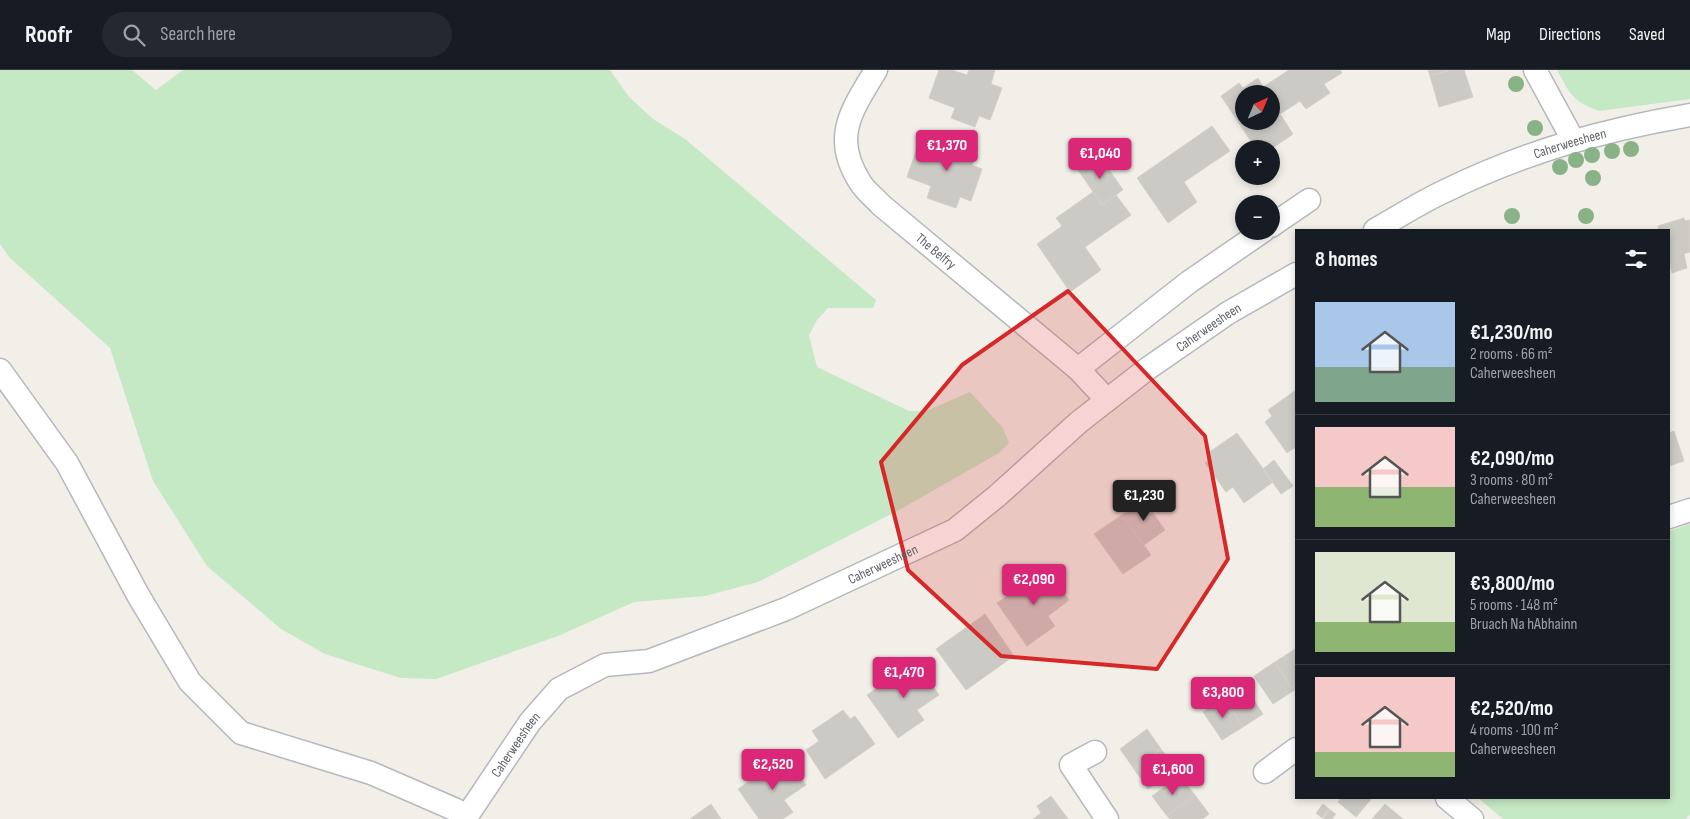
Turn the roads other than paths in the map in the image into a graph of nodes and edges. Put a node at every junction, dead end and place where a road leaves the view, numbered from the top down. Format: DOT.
graph roads {
  1 [pos="876,70"];
  2 [pos="1535,70"];
  3 [pos="1690,115"];
  4 [pos="1573,140"];
  5 [pos="1309,200"];
  6 [pos="1280,220"];
  7 [pos="1377,229"];
  8 [pos="1250,240"];
  9 [pos="1295,275"];
  10 [pos="1078,369"];
  11 [pos="0,370"];
  12 [pos="1107,400"];
  13 [pos="1690,510"];
  14 [pos="1670,516"];
  15 [pos="1295,750"];
  16 [pos="1094,752"];
  17 [pos="1264,772"];
  18 [pos="1448,799"];
  19 [pos="466,818"];
  20 [pos="1107,819"];
  21 [pos="1472,819"];
  1 -- 10 [label="street, The Belfry"];
  2 -- 4 [label="street"];
  3 -- 4 [label="street, Caherweesheen"];
  4 -- 7 [label="street, Caherweesheen"];
  5 -- 6 [label="street"];
  8 -- 10 [label="street"];
  9 -- 12 [label="street, Caherweesheen"];
  10 -- 12 [label="street, The Belfry"];
  11 -- 19 [label="street"];
  12 -- 19 [label="street, Caherweesheen"];
  13 -- 14 [label="street"];
  15 -- 17 [label="street"];
  16 -- 20 [label="street"];
  18 -- 21 [label="street"];
}
